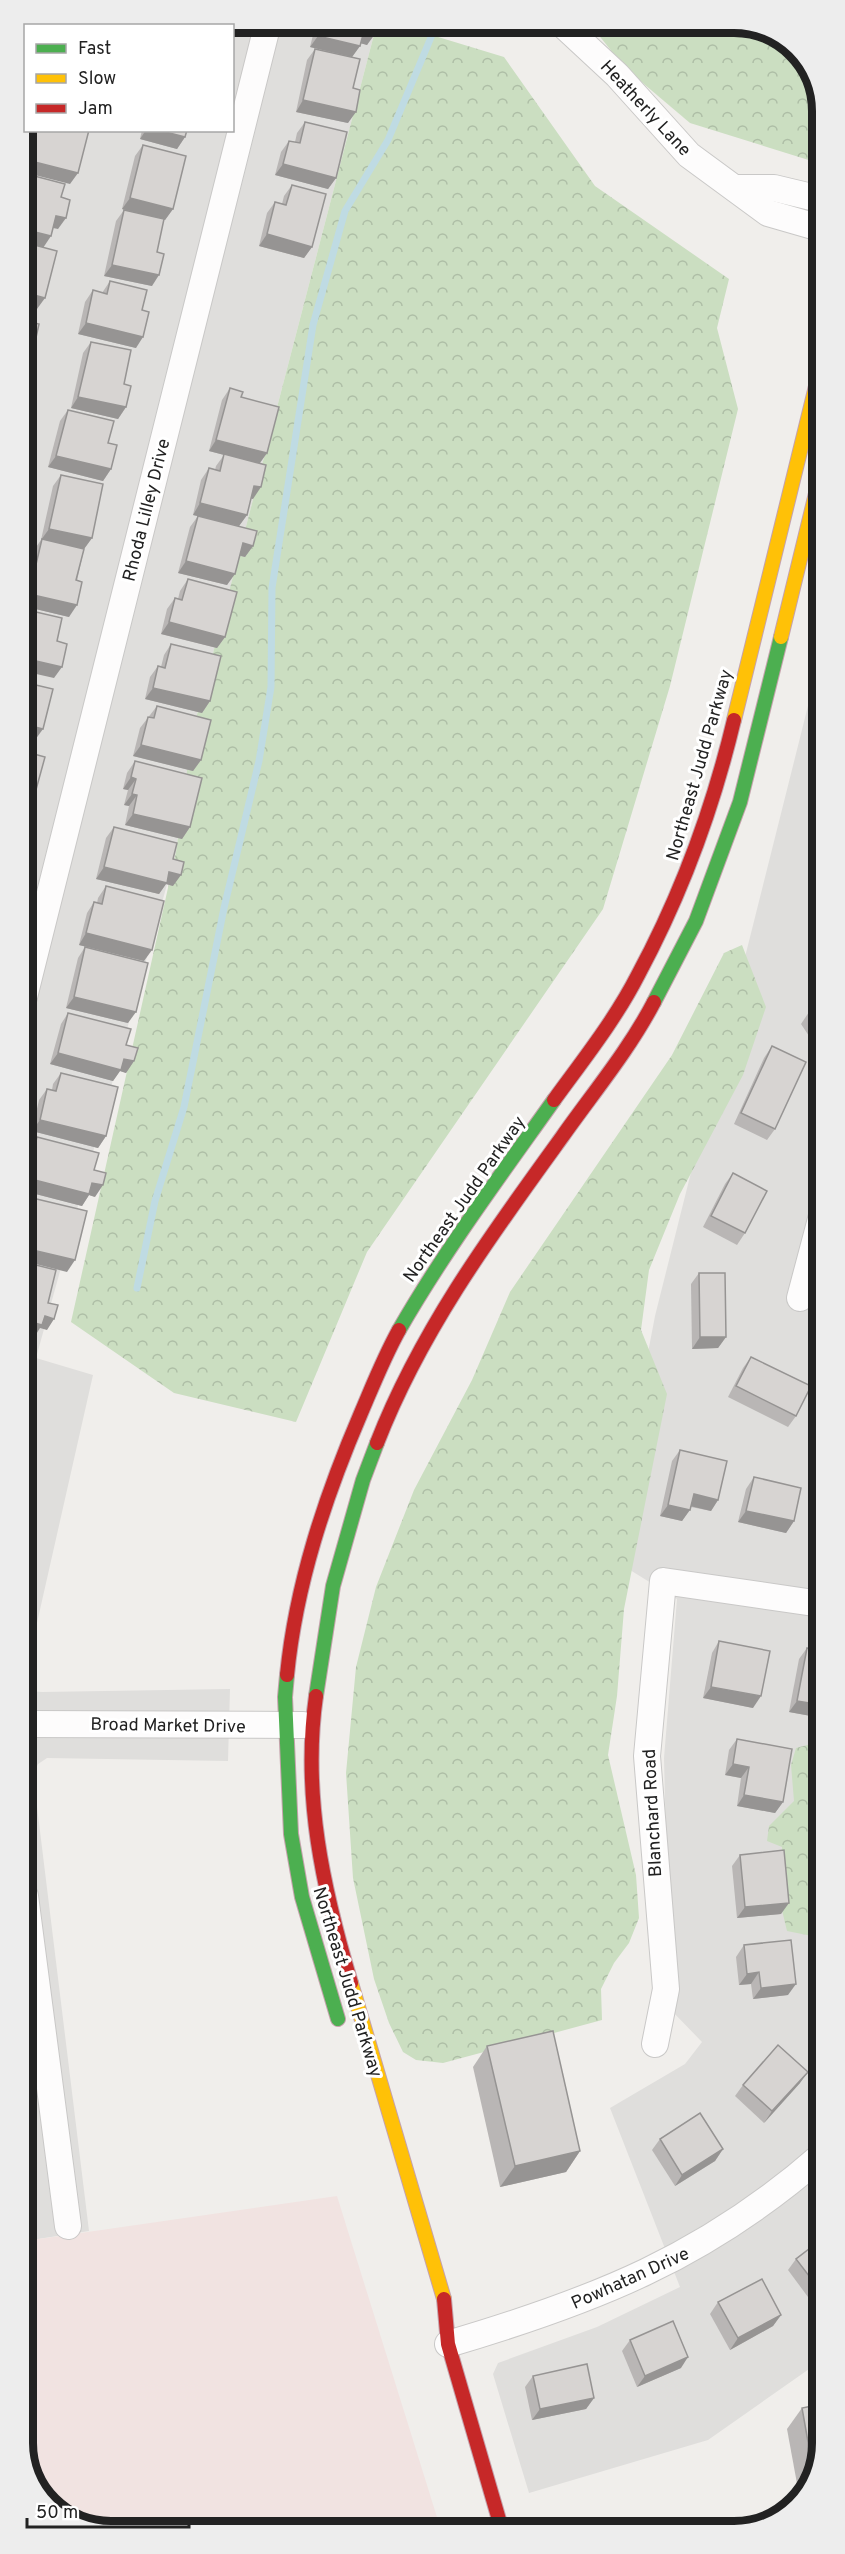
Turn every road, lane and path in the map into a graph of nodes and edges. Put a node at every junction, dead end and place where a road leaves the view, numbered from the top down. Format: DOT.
graph roads {
  1 [pos="265,33"];
  2 [pos="572,33"];
  3 [pos="735,188"];
  4 [pos="812,198"];
  5 [pos="812,226"];
  6 [pos="812,402"];
  7 [pos="812,510"];
  8 [pos="33,961"];
  9 [pos="812,1253"];
  10 [pos="800,1298"];
  11 [pos="812,1603"];
  12 [pos="33,1724"];
  13 [pos="285,1725"];
  14 [pos="312,1725"];
  15 [pos="33,1957"];
  16 [pos="344,2037"];
  17 [pos="655,2044"];
  18 [pos="812,2163"];
  19 [pos="68,2226"];
  20 [pos="433,2317"];
  21 [pos="448,2344"];
  22 [pos="499,2521"];
  1 -- 8 [label="street, Rhoda Lilley Drive"];
  2 -- 3 [label="street, Heatherly Lane"];
  3 -- 4 [label="street"];
  3 -- 5 [label="street, Heatherly Lane"];
  6 -- 13 [label="highway, Northeast Judd Parkway"];
  7 -- 14 [label="highway, Northeast Judd Parkway"];
  9 -- 10 [label="street"];
  11 -- 17 [label="street, Blanchard Road"];
  12 -- 13 [label="street, Broad Market Drive"];
  13 -- 14 [label="street, Broad Market Drive"];
  13 -- 16 [label="highway, Northeast Judd Parkway"];
  14 -- 21 [label="highway, Northeast Judd Parkway"];
  15 -- 19 [label="street"];
  18 -- 21 [label="street, Powhatan Drive"];
  20 -- 21 [label="highway, Northeast Judd Parkway"];
  21 -- 22 [label="highway, Northeast Judd Parkway"];
}
